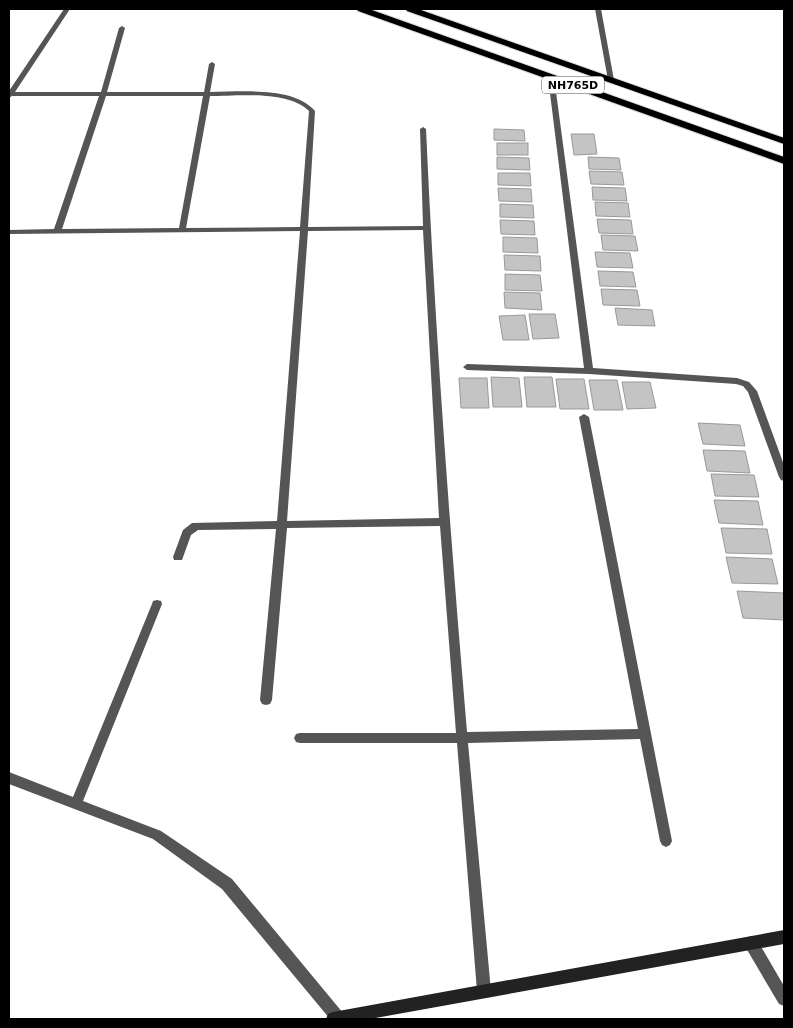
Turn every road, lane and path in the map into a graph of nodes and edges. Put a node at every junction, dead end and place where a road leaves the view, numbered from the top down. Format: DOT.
graph roads {
  1 [pos="67,9"];
  2 [pos="361,9"];
  3 [pos="410,9"];
  4 [pos="598,9"];
  5 [pos="122,28"];
  6 [pos="212,64"];
  7 [pos="550,77"];
  8 [pos="611,80"];
  9 [pos="208,94"];
  10 [pos="10,95"];
  11 [pos="103,95"];
  12 [pos="423,129"];
  13 [pos="784,141"];
  14 [pos="784,161"];
  15 [pos="426,228"];
  16 [pos="304,229"];
  17 [pos="182,230"];
  18 [pos="58,231"];
  19 [pos="9,232"];
  20 [pos="467,366"];
  21 [pos="588,371"];
  22 [pos="584,417"];
  23 [pos="784,477"];
  24 [pos="444,522"];
  25 [pos="282,523"];
  26 [pos="178,557"];
  27 [pos="157,604"];
  28 [pos="266,700"];
  29 [pos="646,734"];
  30 [pos="300,738"];
  31 [pos="462,738"];
  32 [pos="9,778"];
  33 [pos="76,804"];
  34 [pos="666,842"];
  35 [pos="784,937"];
  36 [pos="751,943"];
  37 [pos="484,991"];
  38 [pos="784,999"];
  39 [pos="336,1019"];
  1 -- 10 [label="street"];
  2 -- 7 [label="highway, NH765D"];
  3 -- 8 [label="highway, NH765D"];
  4 -- 8 [label="street"];
  5 -- 11 [label="street"];
  6 -- 9 [label="street"];
  7 -- 14 [label="highway, NH765D"];
  7 -- 21 [label="street"];
  8 -- 13 [label="highway, NH765D"];
  9 -- 11 [label="street"];
  9 -- 16 [label="street"];
  9 -- 17 [label="street"];
  10 -- 11 [label="street"];
  11 -- 18 [label="street"];
  12 -- 15 [label="street"];
  15 -- 16 [label="street"];
  15 -- 24 [label="street"];
  16 -- 17 [label="street"];
  16 -- 25 [label="street"];
  17 -- 18 [label="street"];
  18 -- 19 [label="street"];
  20 -- 21 [label="street"];
  21 -- 23 [label="street"];
  22 -- 29 [label="street"];
  24 -- 25 [label="street"];
  24 -- 31 [label="street"];
  25 -- 26 [label="street"];
  25 -- 28 [label="street"];
  27 -- 33 [label="street"];
  29 -- 31 [label="street"];
  29 -- 34 [label="street"];
  30 -- 31 [label="street"];
  31 -- 37 [label="street"];
  32 -- 33 [label="street"];
  33 -- 39 [label="street"];
  35 -- 36 [label="street"];
  36 -- 37 [label="street"];
  36 -- 38 [label="street"];
  37 -- 39 [label="street"];
}
